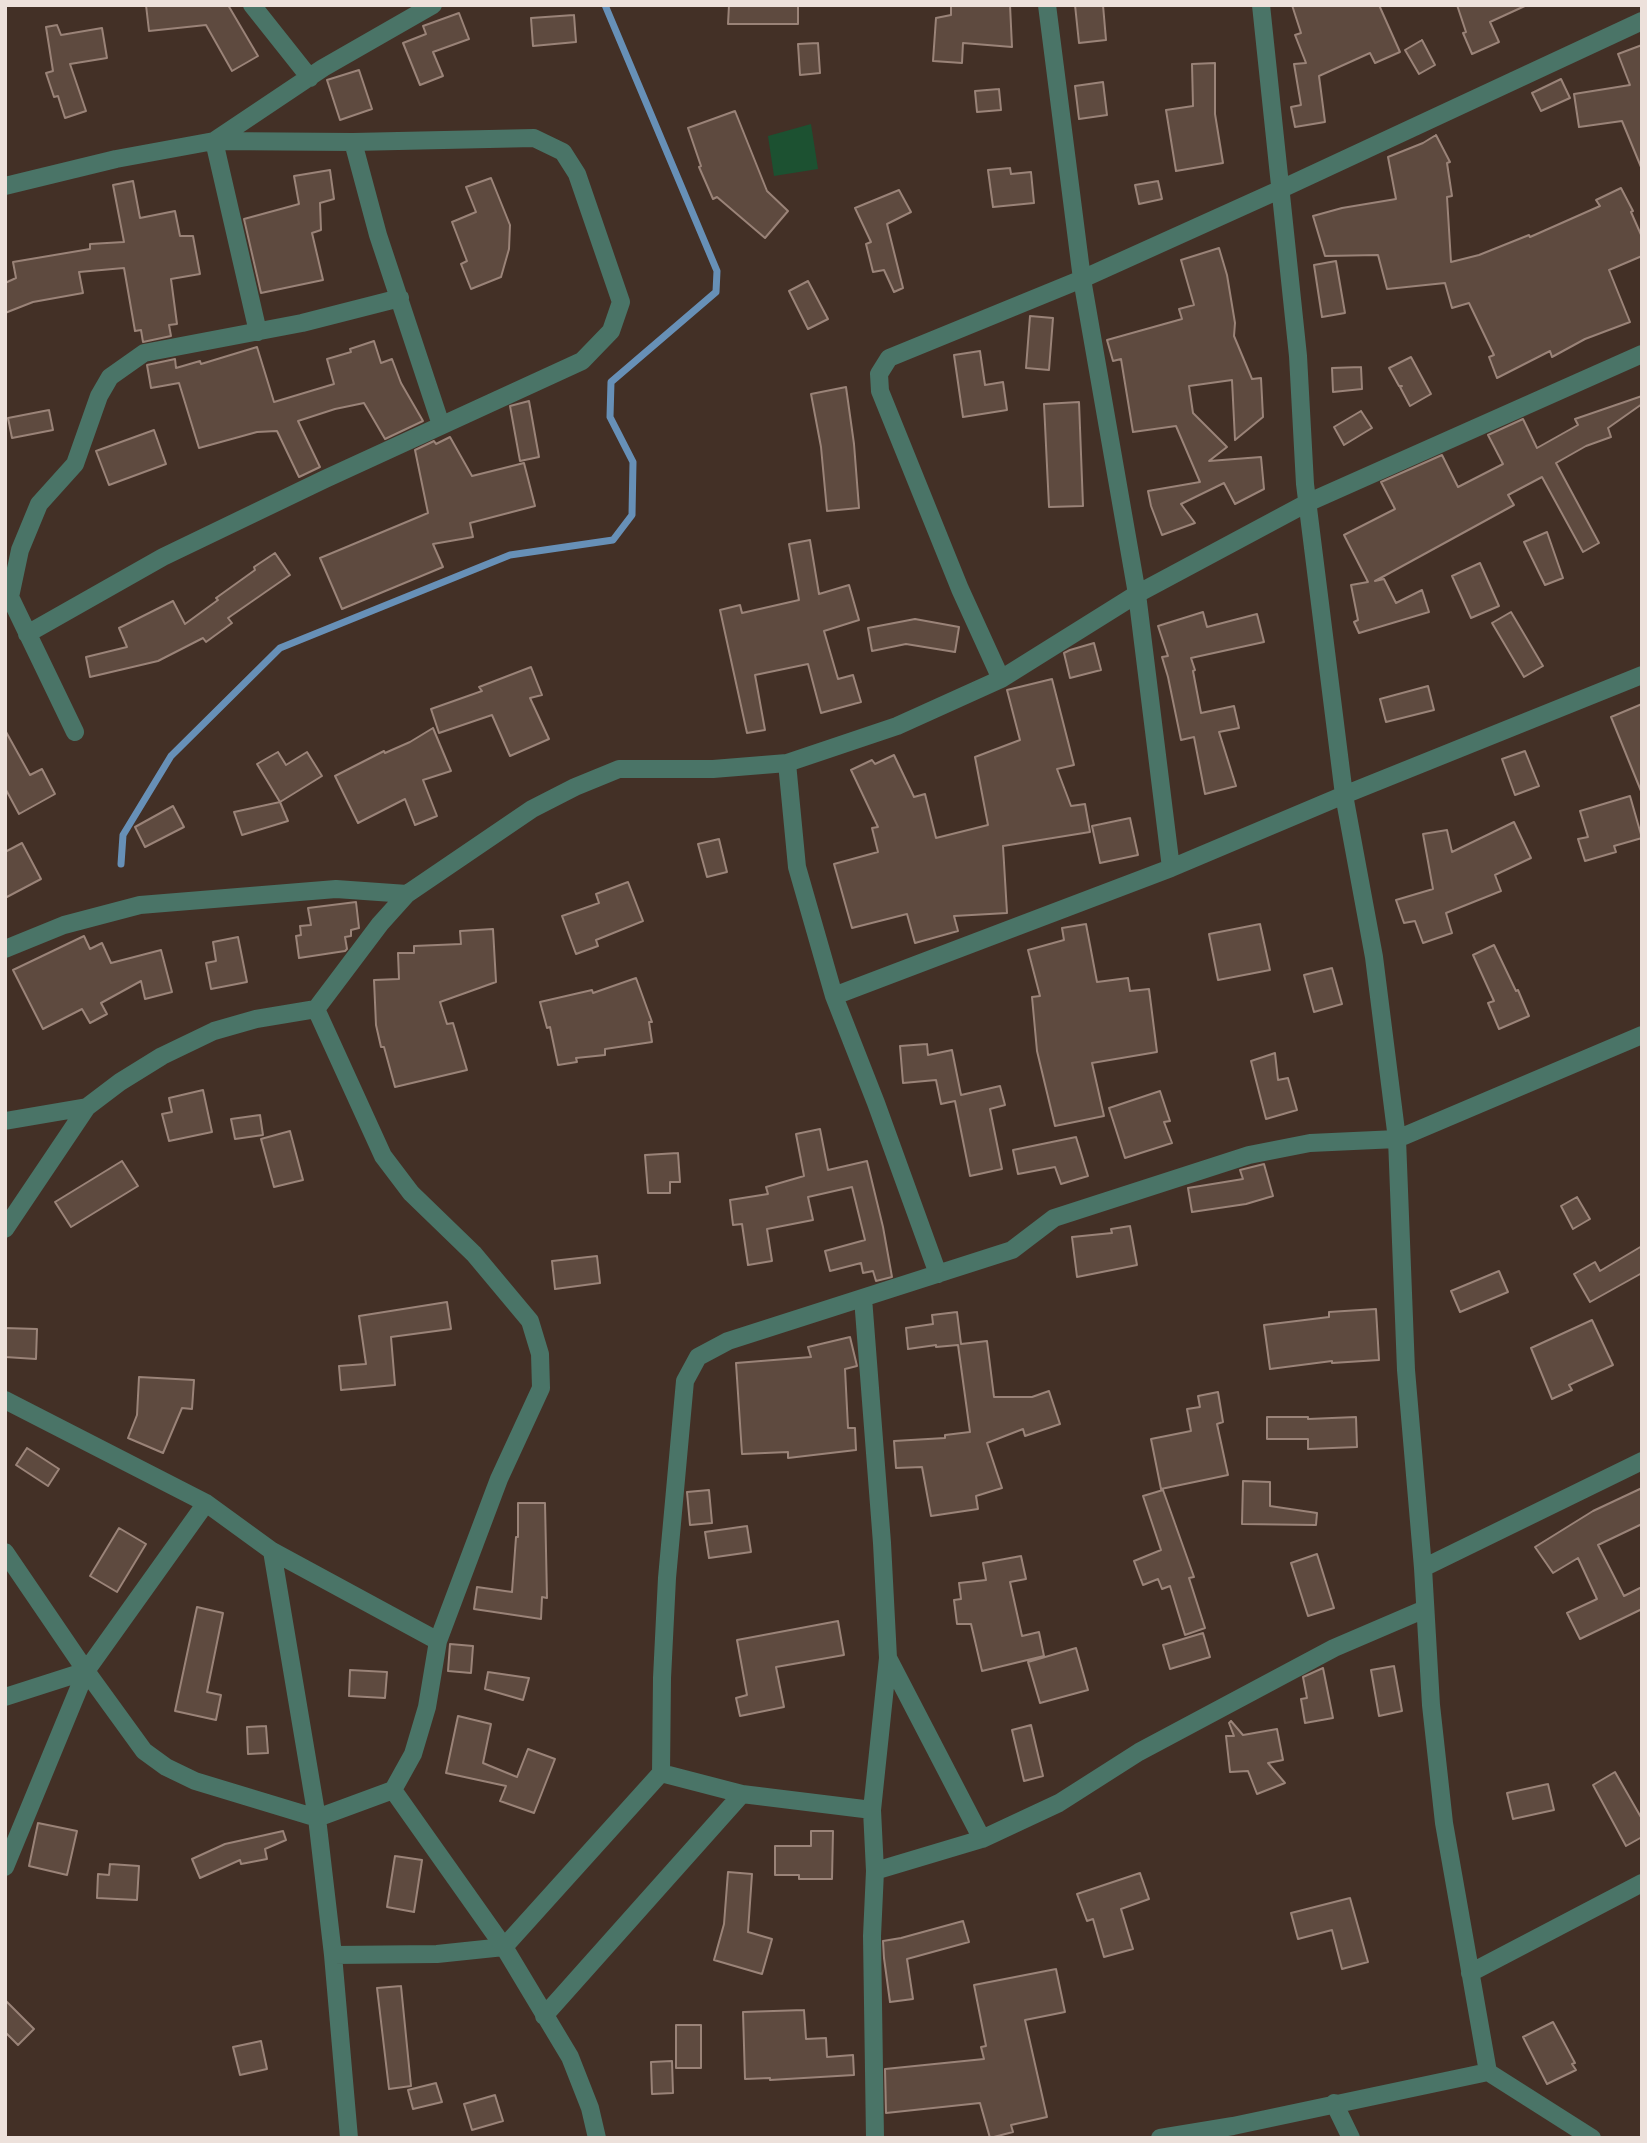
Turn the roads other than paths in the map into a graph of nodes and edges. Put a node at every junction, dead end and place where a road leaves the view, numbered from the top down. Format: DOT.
graph roads {
  1 [pos="252,5"];
  2 [pos="433,5"];
  3 [pos="1047,5"];
  4 [pos="1262,5"];
  5 [pos="1642,20"];
  6 [pos="310,78"];
  7 [pos="214,141"];
  8 [pos="353,142"];
  9 [pos="5,186"];
  10 [pos="1279,190"];
  11 [pos="1082,279"];
  12 [pos="400,298"];
  13 [pos="257,332"];
  14 [pos="1642,354"];
  15 [pos="441,425"];
  16 [pos="1307,503"];
  17 [pos="1137,594"];
  18 [pos="8,597"];
  19 [pos="27,634"];
  20 [pos="1642,675"];
  21 [pos="1001,679"];
  22 [pos="75,732"];
  23 [pos="788,763"];
  24 [pos="1344,795"];
  25 [pos="1171,868"];
  26 [pos="407,894"];
  27 [pos="5,949"];
  28 [pos="834,996"];
  29 [pos="316,1009"];
  30 [pos="1642,1035"];
  31 [pos="87,1107"];
  32 [pos="5,1121"];
  33 [pos="1397,1139"];
  34 [pos="5,1230"];
  35 [pos="938,1274"];
  36 [pos="863,1298"];
  37 [pos="5,1400"];
  38 [pos="1642,1461"];
  39 [pos="206,1503"];
  40 [pos="272,1551"];
  41 [pos="5,1552"];
  42 [pos="1423,1568"];
  43 [pos="1424,1609"];
  44 [pos="438,1641"];
  45 [pos="888,1658"];
  46 [pos="86,1671"];
  47 [pos="5,1698"];
  48 [pos="661,1773"];
  49 [pos="393,1790"];
  50 [pos="742,1794"];
  51 [pos="872,1810"];
  52 [pos="317,1818"];
  53 [pos="982,1839"];
  54 [pos="5,1867"];
  55 [pos="875,1871"];
  56 [pos="1642,1883"];
  57 [pos="504,1947"];
  58 [pos="333,1955"];
  59 [pos="1470,1973"];
  60 [pos="544,2016"];
  61 [pos="1488,2072"];
  62 [pos="1334,2103"];
  63 [pos="349,2138"];
  64 [pos="597,2138"];
  65 [pos="875,2138"];
  66 [pos="1160,2138"];
  67 [pos="1350,2138"];
  68 [pos="1592,2138"];
  1 -- 6 [label="street"];
  2 -- 6 [label="street"];
  3 -- 11 [label="street"];
  4 -- 10 [label="street"];
  5 -- 10 [label="street"];
  6 -- 7 [label="street"];
  7 -- 8 [label="street"];
  7 -- 9 [label="street"];
  7 -- 13 [label="street"];
  8 -- 12 [label="street"];
  8 -- 15 [label="street"];
  10 -- 11 [label="street"];
  10 -- 16 [label="street"];
  11 -- 17 [label="street"];
  11 -- 21 [label="street"];
  12 -- 13 [label="street"];
  12 -- 15 [label="street"];
  13 -- 18 [label="street"];
  14 -- 16 [label="street"];
  15 -- 19 [label="street"];
  16 -- 17 [label="street"];
  16 -- 24 [label="street"];
  17 -- 21 [label="street"];
  17 -- 25 [label="street"];
  18 -- 19 [label="street"];
  19 -- 22 [label="street"];
  20 -- 24 [label="street"];
  21 -- 23 [label="street"];
  23 -- 26 [label="street"];
  23 -- 28 [label="street"];
  24 -- 25 [label="street"];
  24 -- 33 [label="street"];
  25 -- 28 [label="street"];
  26 -- 27 [label="street"];
  26 -- 29 [label="street"];
  28 -- 35 [label="street"];
  29 -- 31 [label="street"];
  29 -- 44 [label="street"];
  30 -- 33 [label="street"];
  31 -- 32 [label="street"];
  31 -- 34 [label="street"];
  33 -- 35 [label="street"];
  33 -- 42 [label="street"];
  35 -- 36 [label="street"];
  36 -- 45 [label="street"];
  36 -- 48 [label="street"];
  37 -- 39 [label="street"];
  38 -- 42 [label="street"];
  39 -- 40 [label="street"];
  39 -- 46 [label="street"];
  40 -- 44 [label="street"];
  40 -- 52 [label="street"];
  41 -- 46 [label="street"];
  42 -- 43 [label="street"];
  43 -- 53 [label="street"];
  43 -- 59 [label="street"];
  44 -- 49 [label="street"];
  45 -- 51 [label="street"];
  45 -- 53 [label="street"];
  46 -- 47 [label="street"];
  46 -- 52 [label="street"];
  46 -- 54 [label="street"];
  48 -- 50 [label="street"];
  48 -- 57 [label="street"];
  49 -- 52 [label="street"];
  49 -- 57 [label="street"];
  50 -- 51 [label="street"];
  50 -- 60 [label="street"];
  51 -- 55 [label="street"];
  52 -- 58 [label="street"];
  53 -- 55 [label="street"];
  55 -- 65 [label="street"];
  56 -- 59 [label="street"];
  57 -- 58 [label="street"];
  57 -- 60 [label="street"];
  58 -- 63 [label="street"];
  59 -- 61 [label="street"];
  60 -- 64 [label="street"];
  61 -- 62 [label="street"];
  61 -- 68 [label="street"];
  62 -- 66 [label="street"];
  62 -- 67 [label="street"];
}
